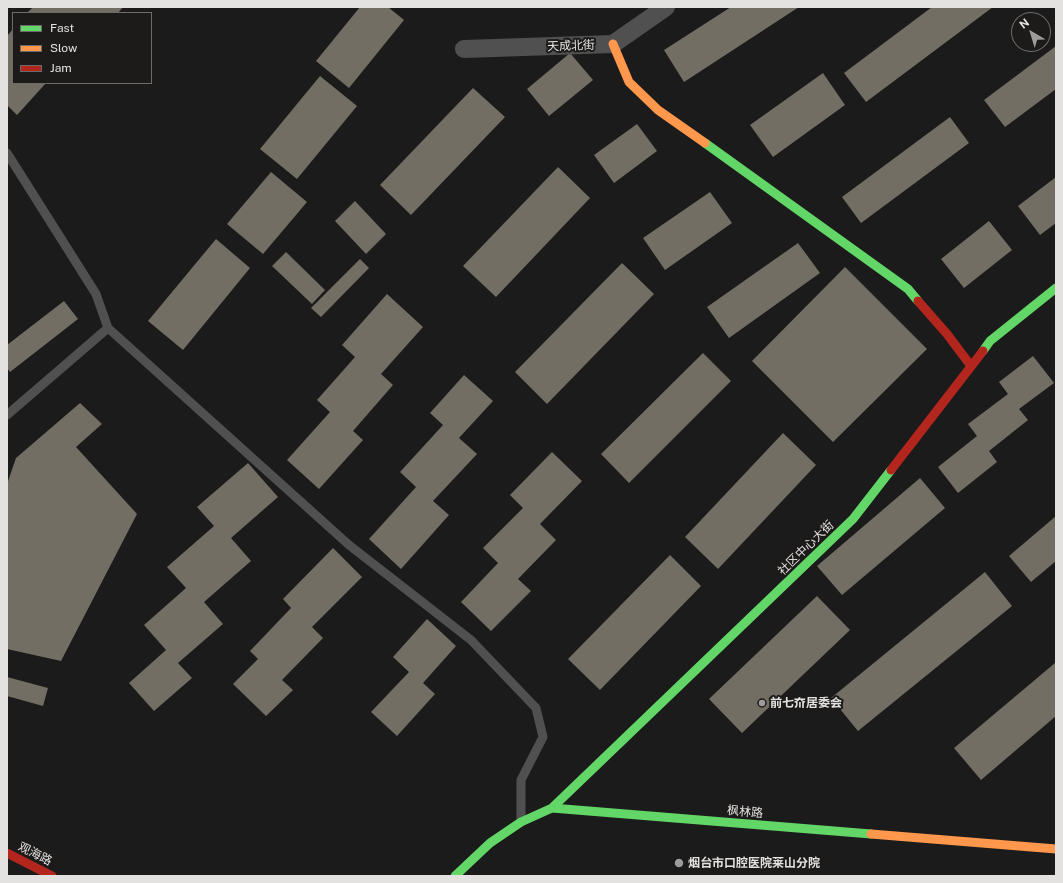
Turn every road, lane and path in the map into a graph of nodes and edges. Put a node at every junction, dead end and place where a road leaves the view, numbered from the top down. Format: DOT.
graph roads {
  1 [pos="666,7"];
  2 [pos="613,44"];
  3 [pos="464,49"];
  4 [pos="7,153"];
  5 [pos="1056,288"];
  6 [pos="108,328"];
  7 [pos="971,366"];
  8 [pos="7,415"];
  9 [pos="552,808"];
  10 [pos="521,822"];
  11 [pos="1056,849"];
  12 [pos="7,853"];
  13 [pos="52,876"];
  14 [pos="455,876"];
  1 -- 2 [label="street"];
  2 -- 3 [label="street, 天成北街"];
  2 -- 7 [label="street"];
  4 -- 6 [label="lane"];
  5 -- 7 [label="street, 社区中心大街"];
  6 -- 8 [label="lane"];
  6 -- 10 [label="lane"];
  7 -- 9 [label="street, 社区中心大街"];
  9 -- 10 [label="street, 枫林路"];
  9 -- 11 [label="street, 枫林路"];
  10 -- 14 [label="street, 枫林路"];
  12 -- 13 [label="street, 观海路"];
}
